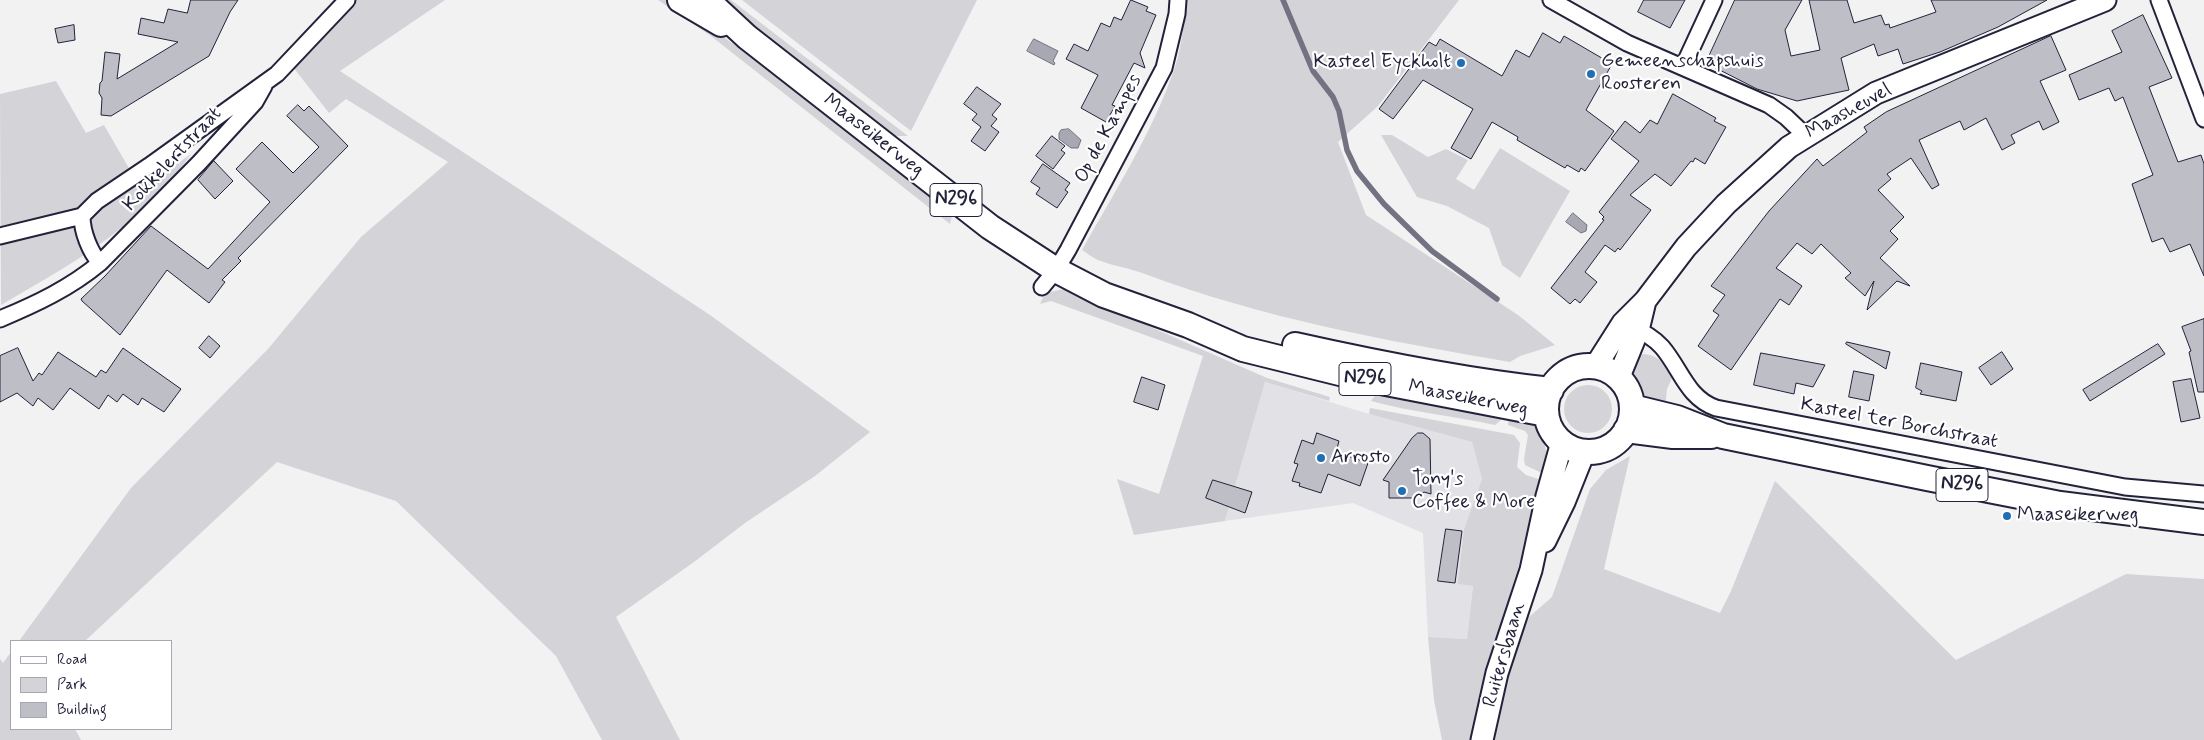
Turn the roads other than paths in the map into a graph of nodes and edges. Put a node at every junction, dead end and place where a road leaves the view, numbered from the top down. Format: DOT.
graph roads {
  1 [pos="347,0"];
  2 [pos="680,0"];
  3 [pos="707,0"];
  4 [pos="1178,0"];
  5 [pos="1552,0"];
  6 [pos="1714,0"];
  7 [pos="2105,0"];
  8 [pos="2159,0"];
  9 [pos="747,37"];
  10 [pos="1683,67"];
  11 [pos="269,79"];
  12 [pos="2204,119"];
  13 [pos="1806,136"];
  14 [pos="82,216"];
  15 [pos="0,236"];
  16 [pos="100,263"];
  17 [pos="1049,278"];
  18 [pos="0,319"];
  19 [pos="1188,325"];
  20 [pos="1630,326"];
  21 [pos="1595,367"];
  22 [pos="1618,378"];
  23 [pos="1551,390"];
  24 [pos="1546,414"];
  25 [pos="1629,418"];
  26 [pos="1562,442"];
  27 [pos="1584,452"];
  28 [pos="2204,494"];
  29 [pos="2204,522"];
  30 [pos="1531,570"];
  31 [pos="1482,740"];
  1 -- 11 [label="street, Kokkelertstraat"];
  2 -- 9 [label="main road, Maaseikerweg / N296"];
  3 -- 9 [label="main road, Maaseikerweg / N296"];
  4 -- 17 [label="street, Op de Kampes"];
  5 -- 10 [label="street"];
  6 -- 10 [label="street"];
  7 -- 13 [label="street, Maasheuvel"];
  8 -- 12 [label="street"];
  9 -- 17 [label="main road, Maaseikerweg / N296"];
  10 -- 13 [label="street"];
  11 -- 14 [label="street, Kokkelertstraat"];
  11 -- 16 [label="street, Kokkelertstraat"];
  13 -- 20 [label="street, Maasheuvel"];
  14 -- 15 [label="street, Kokkelertstraat"];
  14 -- 16 [label="street"];
  16 -- 18 [label="street, Kokkelertstraat"];
  17 -- 19 [label="main road, Maaseikerweg / N296"];
  19 -- 23 [label="main road, Maaseikerweg / N296"];
  19 -- 24 [label="main road, Maaseikerweg / N296"];
  20 -- 21 [label="street, Maasheuvel"];
  20 -- 22 [label="street, Maasheuvel"];
  20 -- 28 [label="street, Kasteel ter Borchstraat"];
  21 -- 22 [label="main road"];
  21 -- 23 [label="main road"];
  22 -- 25 [label="main road"];
  23 -- 24 [label="main road"];
  24 -- 26 [label="main road"];
  25 -- 27 [label="main road"];
  25 -- 29 [label="main road, N296"];
  26 -- 27 [label="main road"];
  26 -- 30 [label="street, Ruitersbaan"];
  27 -- 30 [label="street, Ruitersbaan"];
  30 -- 31 [label="street, Ruitersbaan"];
}
